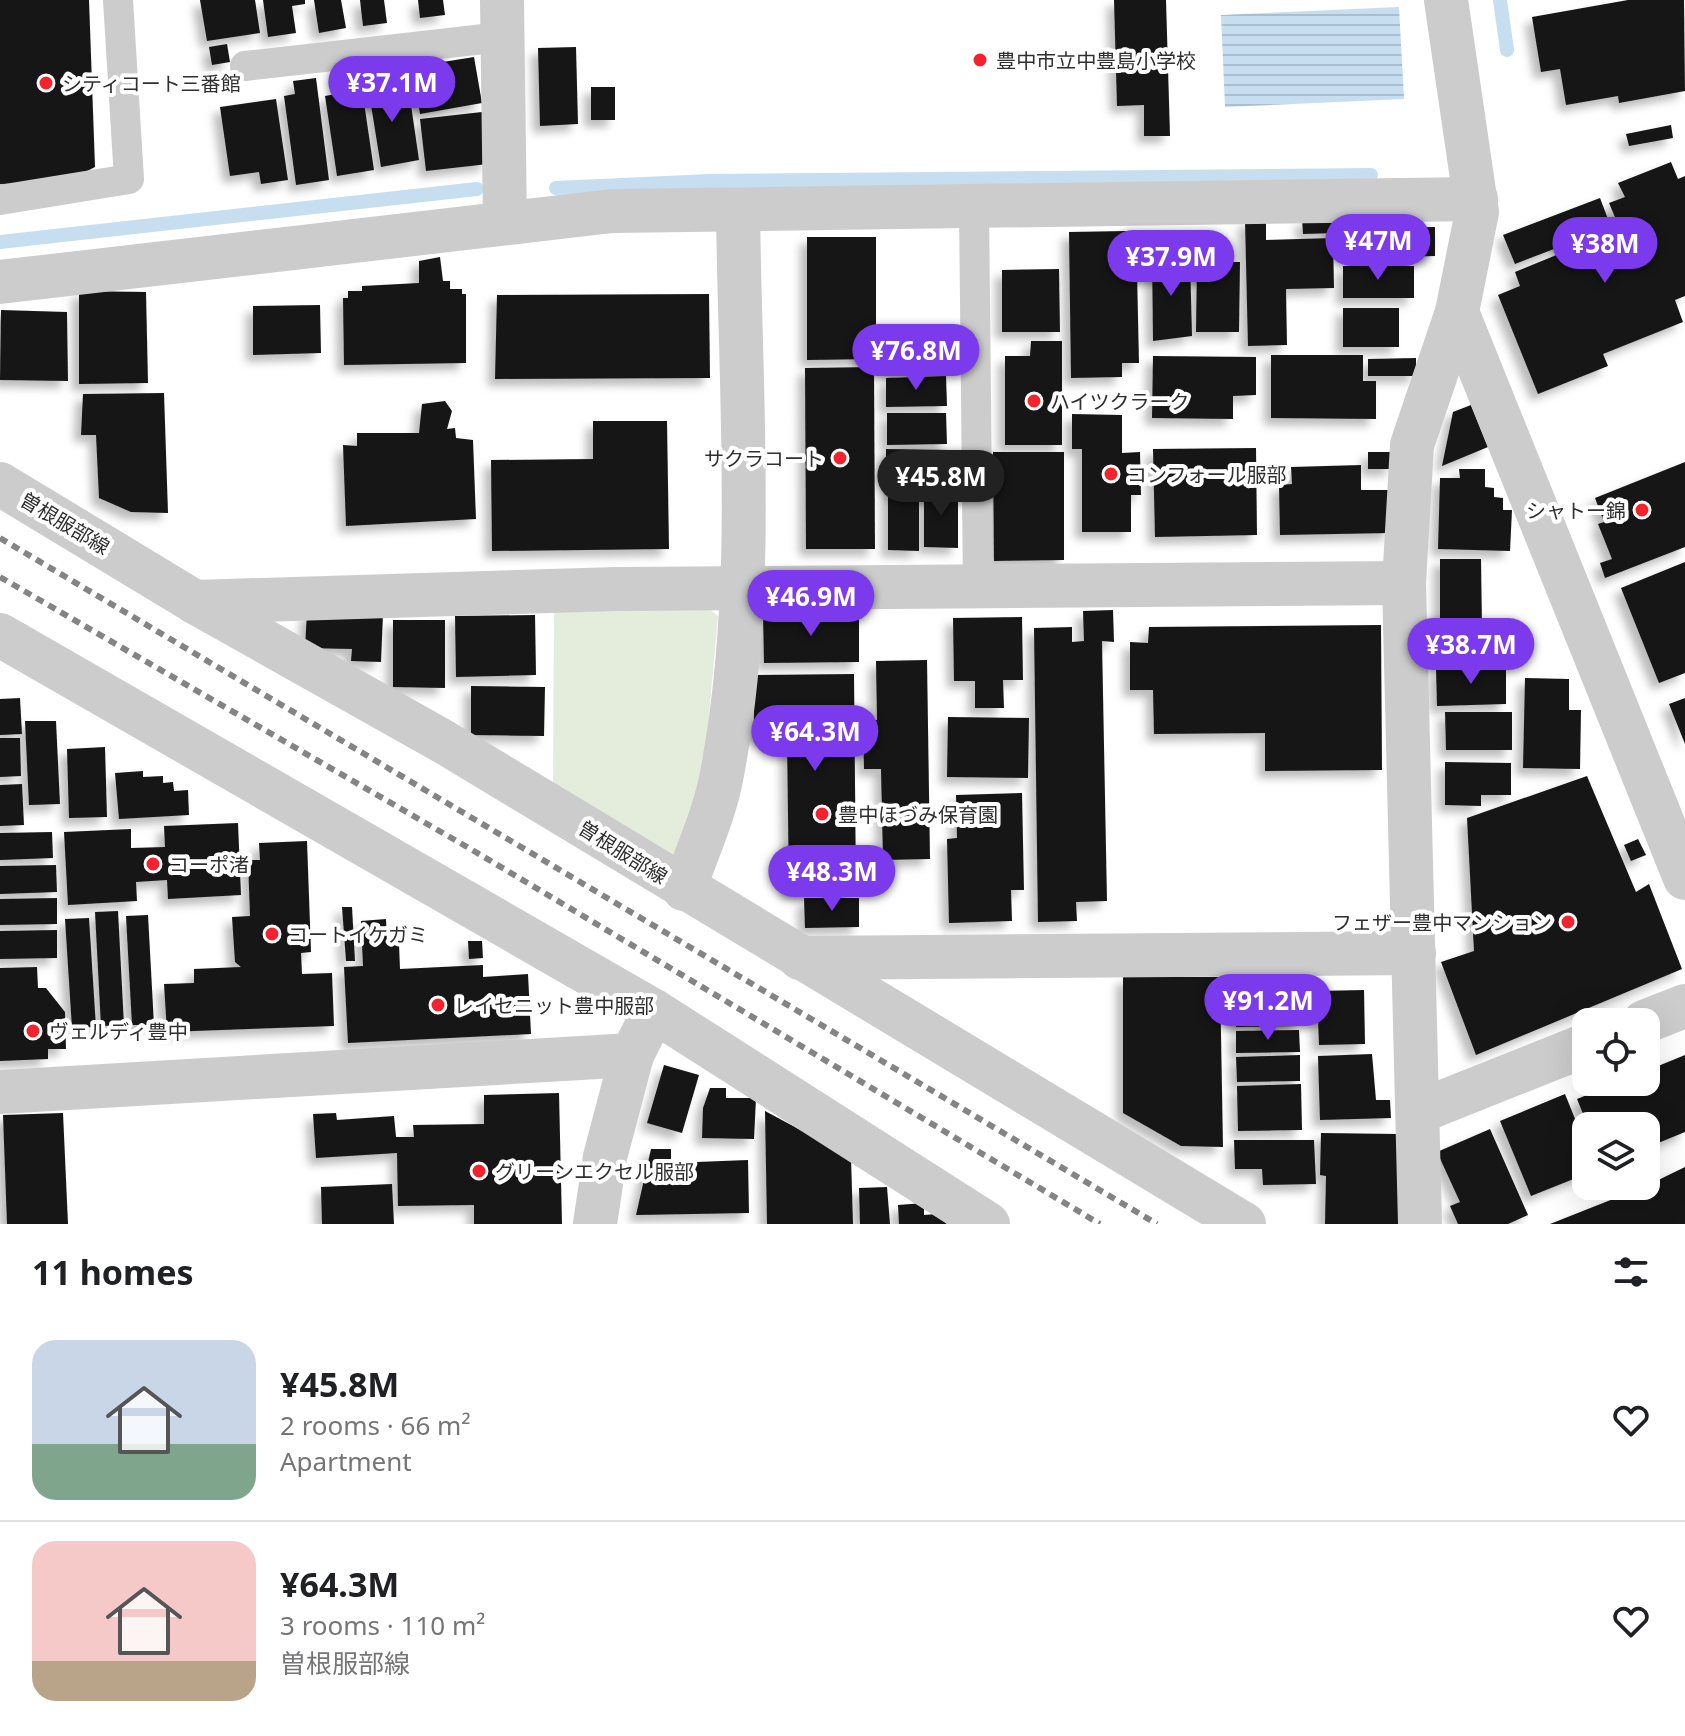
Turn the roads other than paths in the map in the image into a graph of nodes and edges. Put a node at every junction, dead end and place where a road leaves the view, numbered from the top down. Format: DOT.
graph roads {
  1 [pos="118,0"];
  2 [pos="1446,0"];
  3 [pos="502,18"];
  4 [pos="245,66"];
  5 [pos="1476,199"];
  6 [pos="0,200"];
  7 [pos="974,207"];
  8 [pos="738,210"];
  9 [pos="505,223"];
  10 [pos="0,282"];
  11 [pos="1457,312"];
  12 [pos="0,484"];
  13 [pos="1404,583"];
  14 [pos="978,588"];
  15 [pos="743,591"];
  16 [pos="195,602"];
  17 [pos="0,635"];
  18 [pos="1685,878"];
  19 [pos="684,889"];
  20 [pos="1414,953"];
  21 [pos="800,958"];
  22 [pos="1685,1006"];
  23 [pos="654,1011"];
  24 [pos="1660,1016"];
  25 [pos="1572,1051"];
  26 [pos="632,1055"];
  27 [pos="0,1092"];
  28 [pos="1418,1112"];
  29 [pos="595,1224"];
  30 [pos="988,1224"];
  31 [pos="1244,1224"];
  32 [pos="1420,1224"];
  1 -- 6 [label="lane"];
  2 -- 5 [label="street"];
  3 -- 4 [label="lane"];
  3 -- 9 [label="street"];
  5 -- 7 [label="street"];
  5 -- 11 [label="street"];
  7 -- 8 [label="street"];
  7 -- 14 [label="lane"];
  8 -- 9 [label="street"];
  8 -- 15 [label="street"];
  9 -- 10 [label="street"];
  11 -- 13 [label="street"];
  11 -- 18 [label="street"];
  12 -- 16 [label="street, 曽根服部線"];
  13 -- 14 [label="street"];
  13 -- 20 [label="street"];
  14 -- 15 [label="street"];
  15 -- 16 [label="street"];
  15 -- 19 [label="street"];
  16 -- 19 [label="street, 曽根服部線"];
  17 -- 23 [label="street"];
  19 -- 21 [label="street, 曽根服部線"];
  20 -- 21 [label="street"];
  20 -- 28 [label="street"];
  21 -- 31 [label="street, 曽根服部線"];
  22 -- 24 [label="street"];
  23 -- 26 [label="street"];
  23 -- 30 [label="street"];
  25 -- 28 [label="street"];
  26 -- 27 [label="street"];
  26 -- 29 [label="street"];
  28 -- 32 [label="street"];
}
